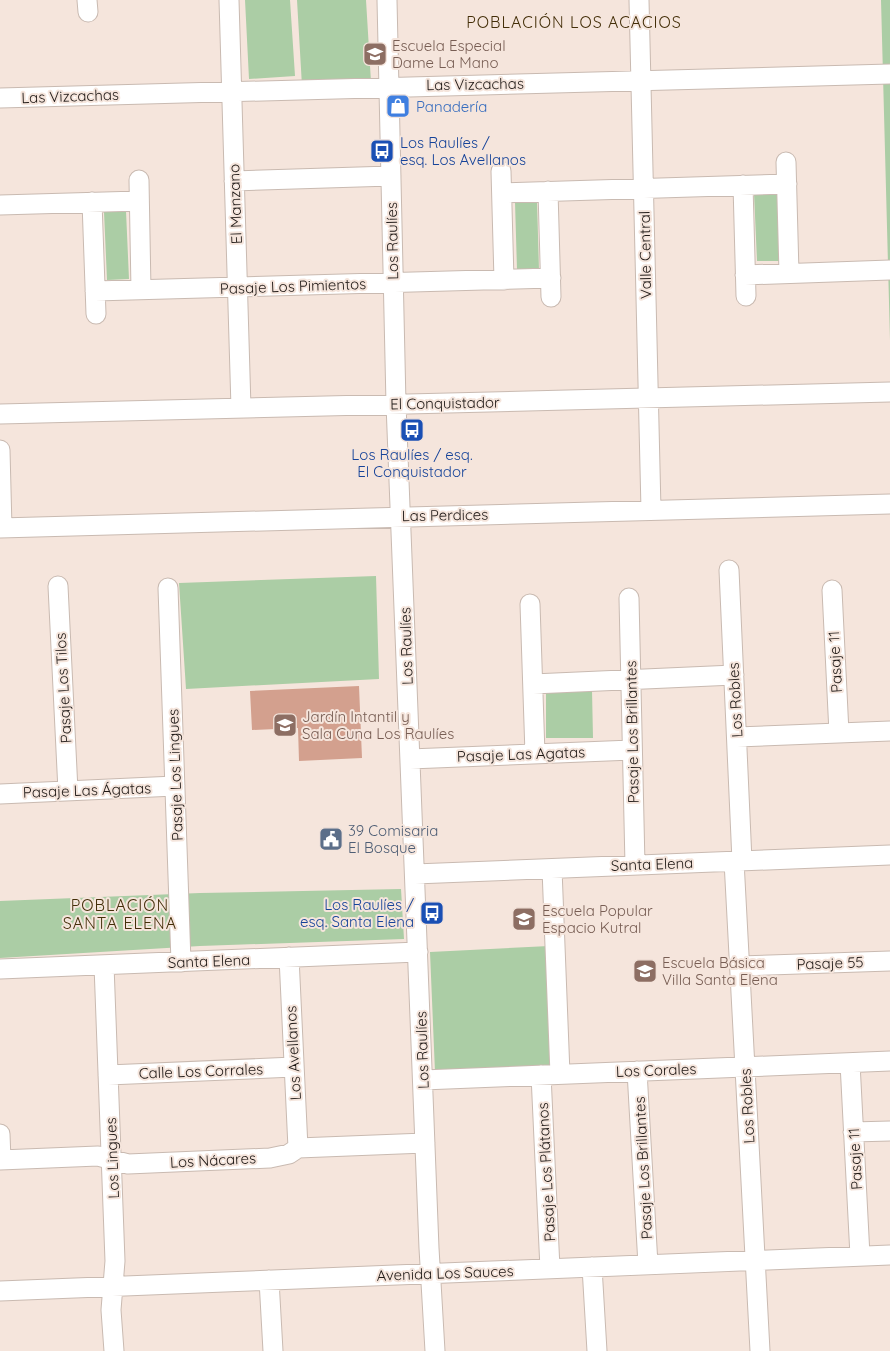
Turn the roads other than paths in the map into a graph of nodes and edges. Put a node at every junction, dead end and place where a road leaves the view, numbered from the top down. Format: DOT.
graph roads {
  1 [pos="229,0"];
  2 [pos="387,0"];
  3 [pos="639,0"];
  4 [pos="890,74"];
  5 [pos="641,80"];
  6 [pos="389,87"];
  7 [pos="232,91"];
  8 [pos="0,98"];
  9 [pos="786,162"];
  10 [pos="501,171"];
  11 [pos="391,176"];
  12 [pos="139,180"];
  13 [pos="234,181"];
  14 [pos="787,184"];
  15 [pos="743,185"];
  16 [pos="644,188"];
  17 [pos="548,192"];
  18 [pos="502,193"];
  19 [pos="139,201"];
  20 [pos="92,202"];
  21 [pos="0,205"];
  22 [pos="890,270"];
  23 [pos="789,273"];
  24 [pos="746,275"];
  25 [pos="504,280"];
  26 [pos="393,283"];
  27 [pos="237,287"];
  28 [pos="141,290"];
  29 [pos="96,291"];
  30 [pos="746,296"];
  31 [pos="96,314"];
  32 [pos="890,392"];
  33 [pos="649,398"];
  34 [pos="396,404"];
  35 [pos="241,408"];
  36 [pos="0,414"];
  37 [pos="0,450"];
  38 [pos="890,504"];
  39 [pos="651,510"];
  40 [pos="400,516"];
  41 [pos="1,528"];
  42 [pos="729,570"];
  43 [pos="58,586"];
  44 [pos="168,588"];
  45 [pos="832,590"];
  46 [pos="629,598"];
  47 [pos="530,604"];
  48 [pos="734,675"];
  49 [pos="631,680"];
  50 [pos="533,684"];
  51 [pos="890,730"];
  52 [pos="838,733"];
  53 [pos="736,737"];
  54 [pos="632,750"];
  55 [pos="536,754"];
  56 [pos="410,759"];
  57 [pos="175,786"];
  58 [pos="68,791"];
  59 [pos="0,794"];
  60 [pos="890,854"];
  61 [pos="738,861"];
  62 [pos="635,865"];
  63 [pos="552,869"];
  64 [pos="415,874"];
  65 [pos="418,952"];
  66 [pos="289,957"];
  67 [pos="890,960"];
  68 [pos="181,962"];
  69 [pos="104,965"];
  70 [pos="739,966"];
  71 [pos="0,969"];
  72 [pos="890,1061"];
  73 [pos="850,1063"];
  74 [pos="294,1067"];
  75 [pos="745,1067"];
  76 [pos="638,1071"];
  77 [pos="560,1074"];
  78 [pos="108,1075"];
  79 [pos="541,1075"];
  80 [pos="423,1080"];
  81 [pos="890,1131"];
  82 [pos="854,1132"];
  83 [pos="0,1134"];
  84 [pos="425,1143"];
  85 [pos="298,1148"];
  86 [pos="0,1160"];
  87 [pos="112,1160"];
  88 [pos="890,1255"];
  89 [pos="860,1256"];
  90 [pos="755,1260"];
  91 [pos="648,1264"];
  92 [pos="592,1267"];
  93 [pos="550,1269"];
  94 [pos="430,1274"];
  95 [pos="269,1280"];
  96 [pos="113,1287"];
  97 [pos="0,1291"];
  98 [pos="114,1351"];
  99 [pos="273,1351"];
  100 [pos="435,1351"];
  101 [pos="597,1351"];
  102 [pos="760,1351"];
  1 -- 7 [label="street, El Manzano"];
  2 -- 6 [label="street, Los Raulíes"];
  3 -- 5 [label="street, Valle Central"];
  4 -- 5 [label="street, Las Vizcachas"];
  5 -- 6 [label="street, Las Vizcachas"];
  5 -- 16 [label="street, Valle Central"];
  6 -- 7 [label="street, Las Vizcachas"];
  6 -- 11 [label="street, Los Raulíes"];
  7 -- 8 [label="street, Las Vizcachas"];
  7 -- 13 [label="street, El Manzano"];
  9 -- 14 [label="street"];
  10 -- 18 [label="street"];
  11 -- 13 [label="street"];
  11 -- 26 [label="street, Los Raulíes"];
  12 -- 19 [label="street"];
  13 -- 27 [label="street, El Manzano"];
  14 -- 15 [label="street"];
  14 -- 23 [label="street"];
  15 -- 16 [label="street"];
  15 -- 24 [label="street"];
  16 -- 17 [label="street"];
  16 -- 33 [label="street, Valle Central"];
  17 -- 18 [label="street"];
  17 -- 25 [label="street, Pasaje Los Pimientos"];
  18 -- 25 [label="street"];
  19 -- 20 [label="street"];
  19 -- 28 [label="street"];
  20 -- 21 [label="street"];
  20 -- 29 [label="street"];
  22 -- 23 [label="street"];
  23 -- 24 [label="street"];
  24 -- 30 [label="street"];
  25 -- 26 [label="street, Pasaje Los Pimientos"];
  26 -- 27 [label="street, Pasaje Los Pimientos"];
  26 -- 34 [label="street, Los Raulíes"];
  27 -- 28 [label="street, Pasaje Los Pimientos"];
  27 -- 35 [label="street, El Manzano"];
  28 -- 29 [label="street, Pasaje Los Pimientos"];
  29 -- 31 [label="street"];
  32 -- 33 [label="street, El Conquistador"];
  33 -- 34 [label="street, El Conquistador"];
  33 -- 39 [label="street, Valle Central"];
  34 -- 35 [label="street, El Conquistador"];
  34 -- 40 [label="street, Los Raulíes"];
  35 -- 36 [label="street, El Conquistador"];
  37 -- 41 [label="street"];
  38 -- 39 [label="street, Las Perdices"];
  39 -- 40 [label="street, Las Perdices"];
  40 -- 41 [label="street, Las Perdices"];
  40 -- 56 [label="street, Los Raulíes"];
  42 -- 48 [label="street, Los Robles"];
  43 -- 58 [label="street, Pasaje Los Tilos"];
  44 -- 57 [label="street, Pasaje Los Lingues"];
  45 -- 52 [label="street, Pasaje 11"];
  46 -- 49 [label="street, Pasaje Los Brillantes"];
  47 -- 50 [label="street"];
  48 -- 49 [label="street"];
  48 -- 53 [label="street, Los Robles"];
  49 -- 50 [label="street"];
  49 -- 54 [label="street, Pasaje Los Brillantes"];
  50 -- 55 [label="street"];
  51 -- 52 [label="street"];
  52 -- 53 [label="street"];
  53 -- 61 [label="street, Los Robles"];
  54 -- 55 [label="street, Pasaje Las Agatas"];
  54 -- 62 [label="street, Pasaje Los Brillantes"];
  55 -- 56 [label="street, Pasaje Las Agatas"];
  56 -- 64 [label="street, Los Raulíes"];
  57 -- 58 [label="street, Pasaje Las Ágatas"];
  57 -- 68 [label="street, Pasaje Los Lingues"];
  58 -- 59 [label="street, Pasaje Las Ágatas"];
  60 -- 61 [label="street, Santa Elena"];
  61 -- 62 [label="street, Santa Elena"];
  61 -- 70 [label="street, Los Robles"];
  62 -- 63 [label="street, Santa Elena"];
  63 -- 64 [label="street, Santa Elena"];
  63 -- 77 [label="street"];
  64 -- 65 [label="street, Los Raulíes"];
  65 -- 66 [label="street, Santa Elena"];
  65 -- 80 [label="street, Los Raulíes"];
  66 -- 68 [label="street, Santa Elena"];
  66 -- 74 [label="street, Los Avellanos"];
  67 -- 70 [label="street, Pasaje 55"];
  68 -- 69 [label="street, Santa Elena"];
  69 -- 71 [label="street, Santa Elena"];
  69 -- 78 [label="street, Los Lingues"];
  70 -- 75 [label="street, Los Robles"];
  72 -- 73 [label="street, Los Corales"];
  73 -- 75 [label="street, Los Corales"];
  73 -- 82 [label="street, Pasaje 11"];
  74 -- 78 [label="street, Calle Los Corrales"];
  74 -- 85 [label="street, Los Avellanos"];
  75 -- 76 [label="street, Los Corales"];
  75 -- 90 [label="street, Los Robles"];
  76 -- 77 [label="street, Los Corales"];
  76 -- 91 [label="street, Pasaje Los Brillantes"];
  77 -- 79 [label="street, Los Corales"];
  78 -- 87 [label="street, Los Lingues"];
  79 -- 80 [label="street, Los Corales"];
  79 -- 93 [label="street, Pasaje Los Plátanos"];
  80 -- 84 [label="street, Los Raulíes"];
  81 -- 82 [label="street"];
  82 -- 89 [label="street, Pasaje 11"];
  83 -- 86 [label="street"];
  84 -- 85 [label="street, Los Nácares"];
  84 -- 94 [label="street, Los Raulíes"];
  85 -- 87 [label="street, Los Nácares"];
  86 -- 87 [label="street, Los Nácares"];
  87 -- 96 [label="street, Los Lingues"];
  88 -- 89 [label="street, Avenida Los Sauces"];
  89 -- 90 [label="street, Avenida Los Sauces"];
  90 -- 91 [label="street, Avenida Los Sauces"];
  90 -- 102 [label="street, Los Robles"];
  91 -- 92 [label="street, Avenida Los Sauces"];
  92 -- 93 [label="street, Avenida Los Sauces"];
  92 -- 101 [label="street"];
  93 -- 94 [label="street, Avenida Los Sauces"];
  94 -- 95 [label="street, Avenida Los Sauces"];
  94 -- 100 [label="street, Los Raulíes"];
  95 -- 96 [label="street, Avenida Los Sauces"];
  95 -- 99 [label="street"];
  96 -- 97 [label="street, Avenida Los Sauces"];
  96 -- 98 [label="street, Los Lingues"];
}
